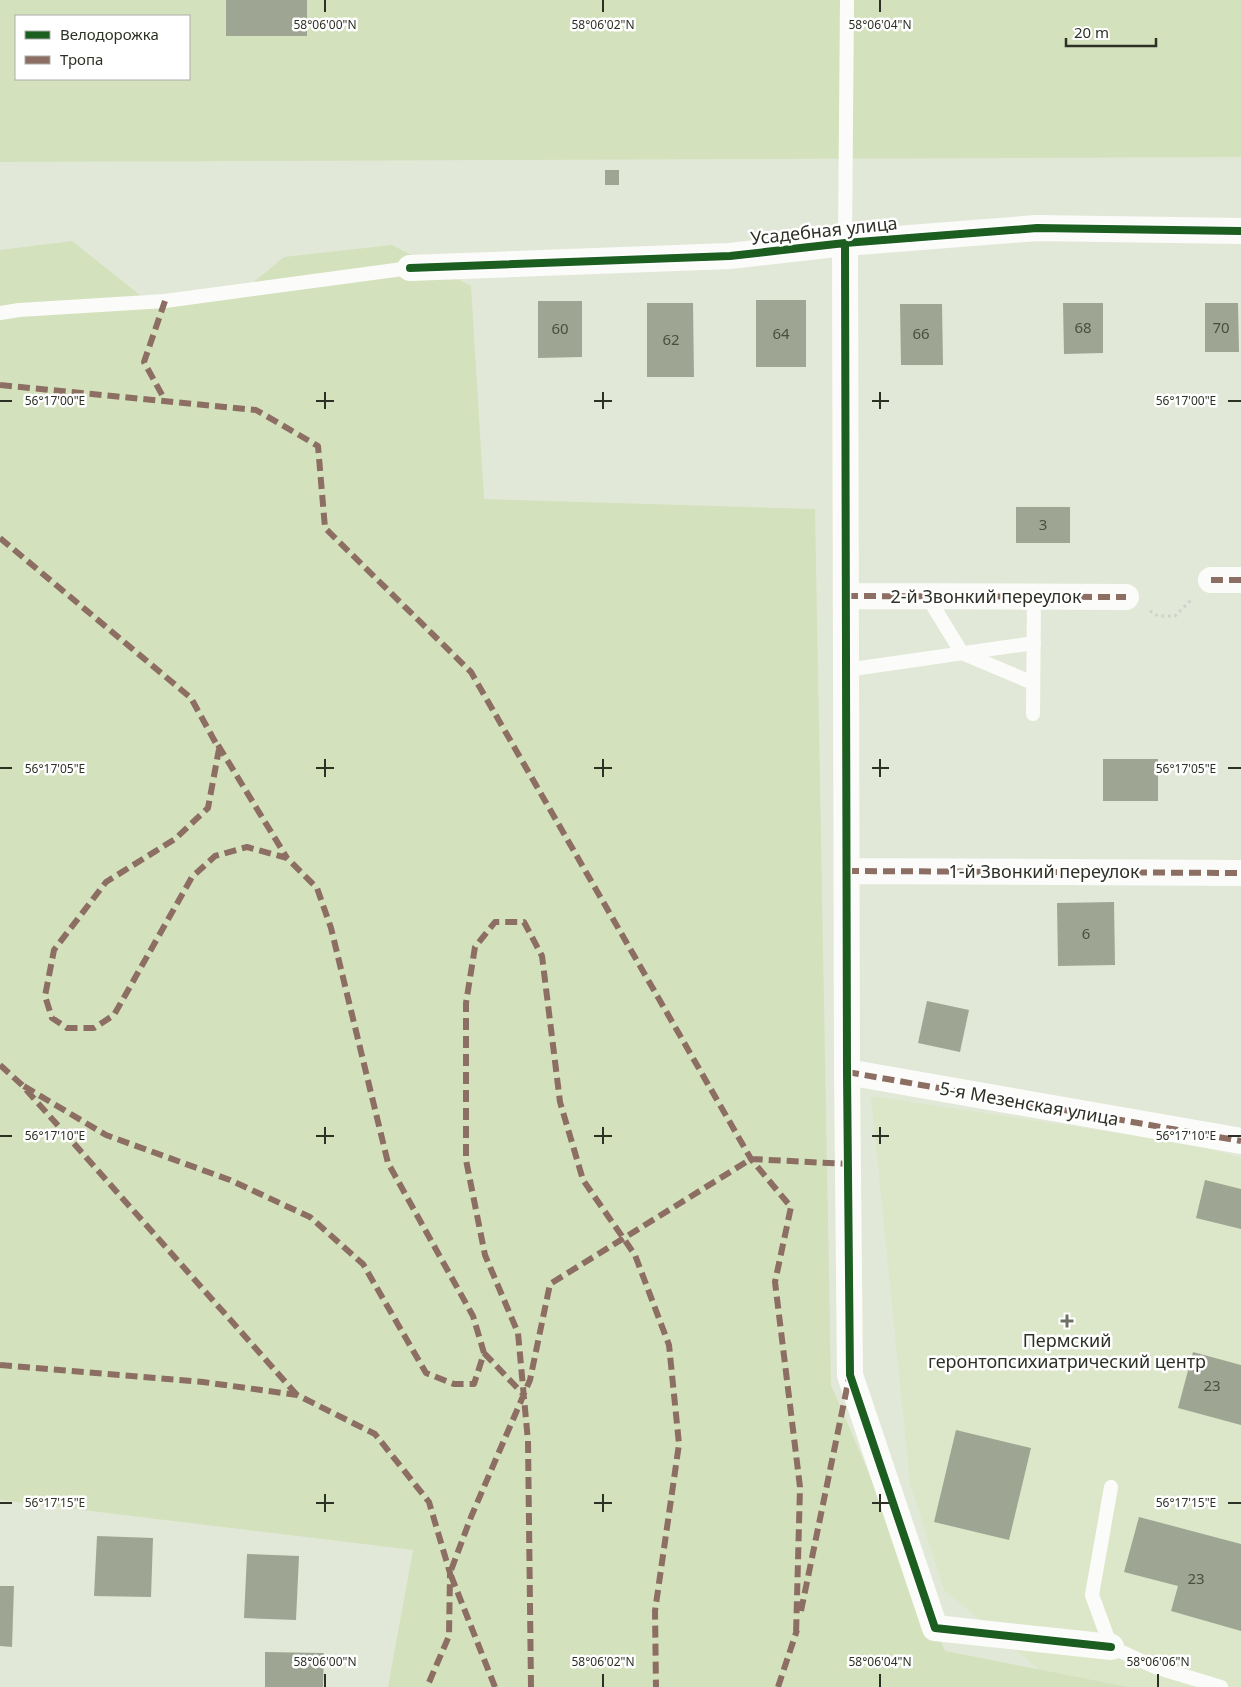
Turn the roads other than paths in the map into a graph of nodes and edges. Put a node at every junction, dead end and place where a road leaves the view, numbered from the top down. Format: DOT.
graph roads {
  1 [pos="847,0"];
  2 [pos="1241,231"];
  3 [pos="845,243"];
  4 [pos="410,268"];
  5 [pos="0,313"];
  6 [pos="1211,580"];
  7 [pos="1241,580"];
  8 [pos="846,596"];
  9 [pos="927,596"];
  10 [pos="1034,597"];
  11 [pos="1126,597"];
  12 [pos="1034,643"];
  13 [pos="962,653"];
  14 [pos="846,670"];
  15 [pos="1033,683"];
  16 [pos="1033,714"];
  17 [pos="847,871"];
  18 [pos="1241,873"];
  19 [pos="847,1072"];
  20 [pos="1241,1141"];
  21 [pos="1111,1487"];
  22 [pos="1111,1647"];
  23 [pos="1221,1687"];
  1 -- 3 [label="lane"];
  2 -- 3 [label="street, Усадебная улица"];
  3 -- 4 [label="street, Усадебная улица"];
  3 -- 8 [label="street"];
  4 -- 5 [label="lane"];
  6 -- 7 [label="street"];
  8 -- 9 [label="street, 2-й Звонкий переулок"];
  8 -- 14 [label="street"];
  9 -- 10 [label="street, 2-й Звонкий переулок"];
  9 -- 13 [label="lane"];
  10 -- 11 [label="street, 2-й Звонкий переулок"];
  10 -- 12 [label="lane"];
  12 -- 13 [label="lane"];
  12 -- 15 [label="lane"];
  13 -- 14 [label="lane"];
  13 -- 15 [label="lane"];
  14 -- 17 [label="street"];
  15 -- 16 [label="lane"];
  17 -- 18 [label="street, 1-й Звонкий переулок"];
  17 -- 19 [label="street"];
  19 -- 20 [label="street, 5-я Мезенская улица"];
  19 -- 22 [label="street"];
  21 -- 22 [label="lane"];
  22 -- 23 [label="lane"];
}
